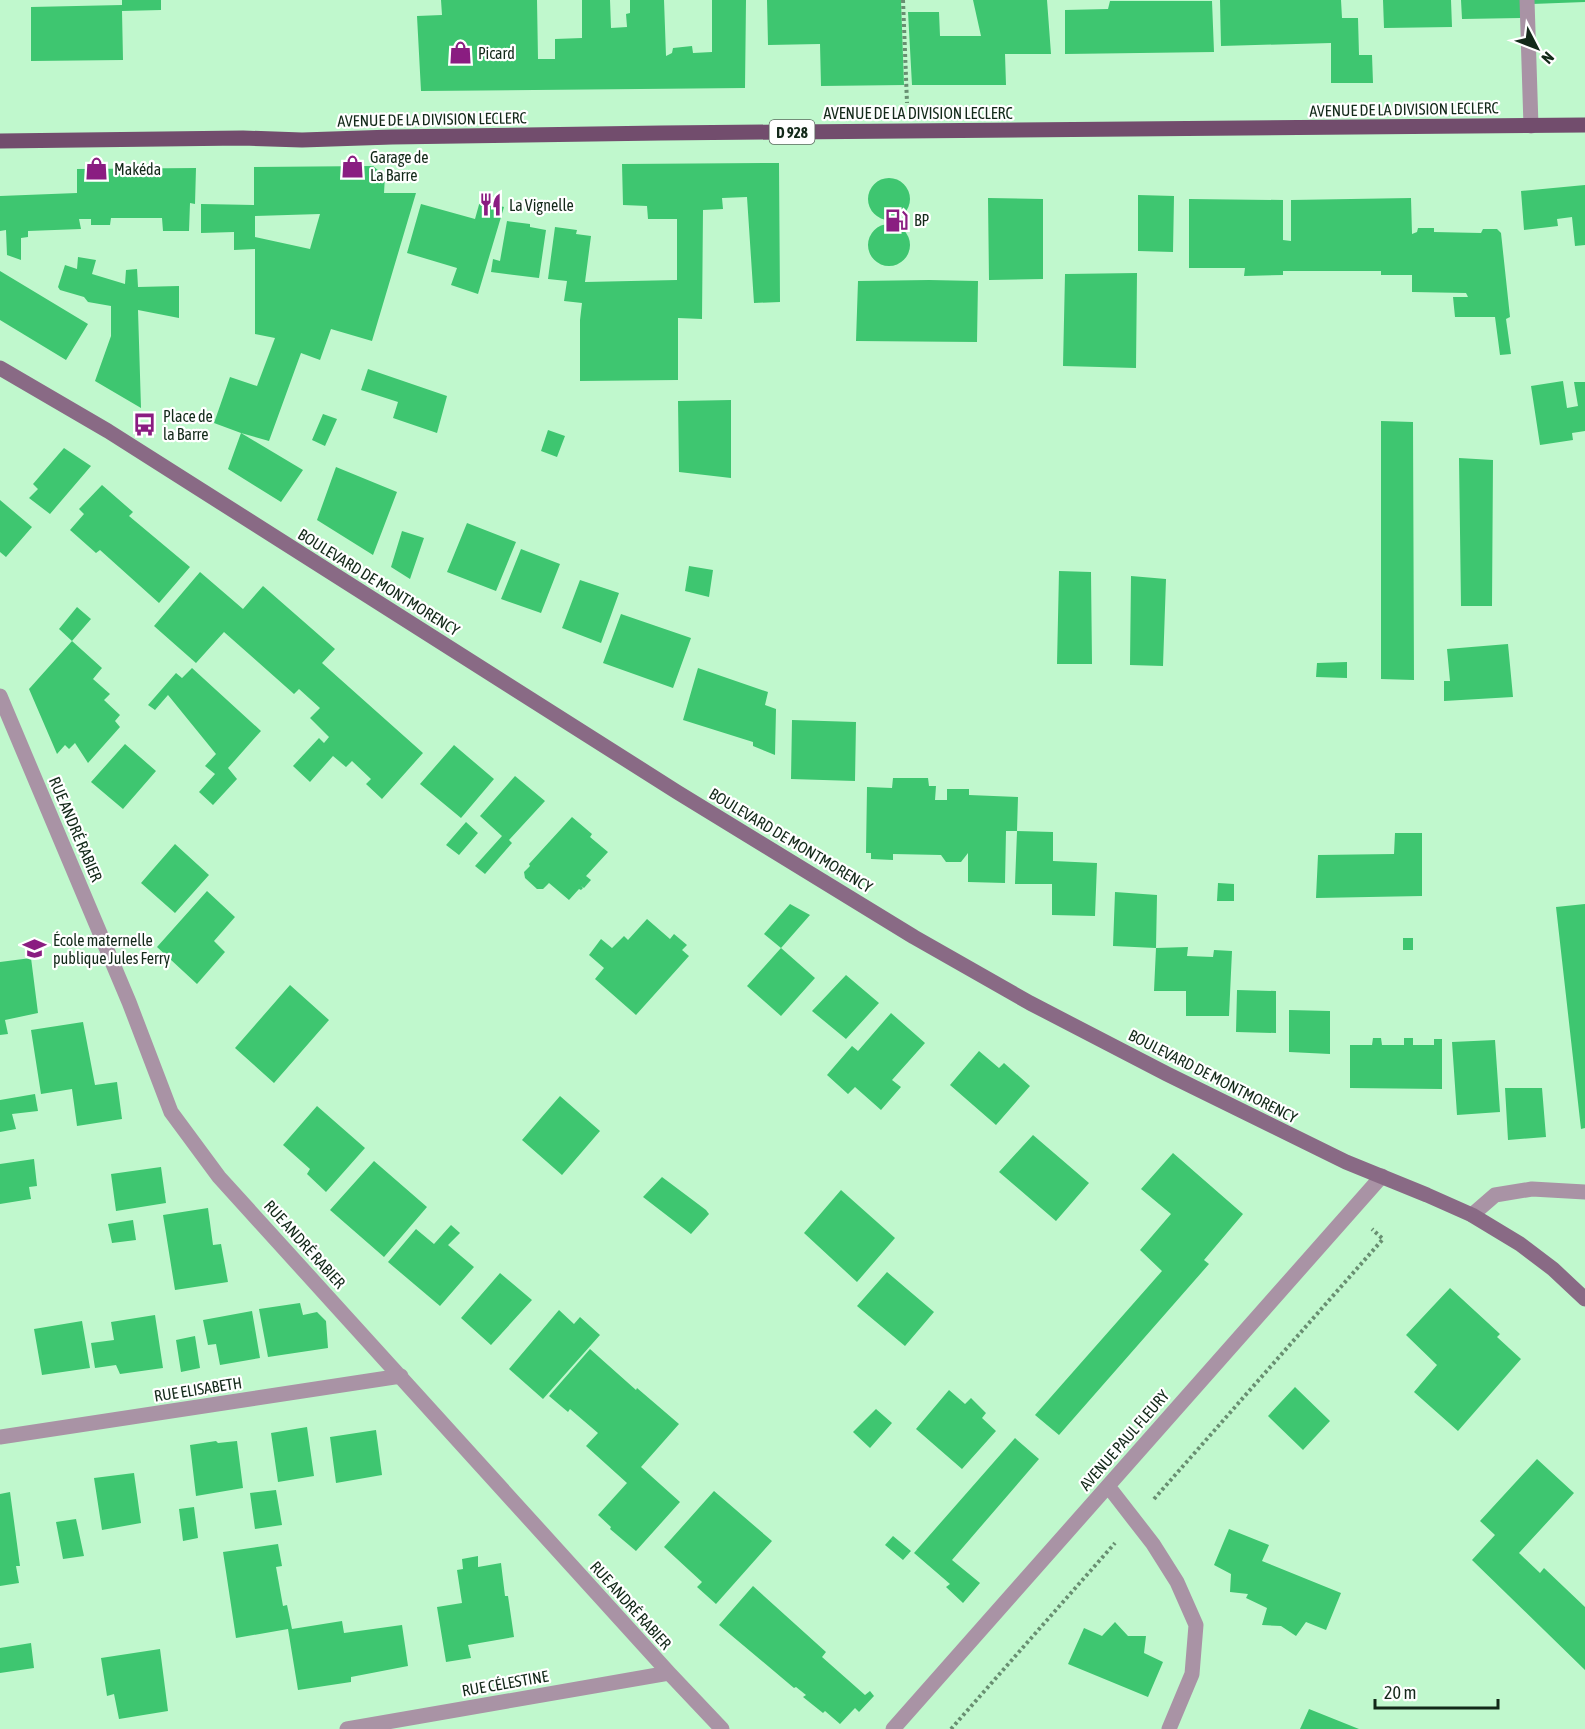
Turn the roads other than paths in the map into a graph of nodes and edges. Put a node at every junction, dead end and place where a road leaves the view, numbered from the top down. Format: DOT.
graph roads {
  1 [pos="1527,0"];
  2 [pos="1585,125"];
  3 [pos="1531,126"];
  4 [pos="0,141"];
  5 [pos="0,368"];
  6 [pos="0,696"];
  7 [pos="1382,1176"];
  8 [pos="1585,1191"];
  9 [pos="1472,1215"];
  10 [pos="1585,1299"];
  11 [pos="401,1376"];
  12 [pos="0,1437"];
  13 [pos="1108,1486"];
  14 [pos="669,1673"];
  15 [pos="347,1729"];
  16 [pos="722,1729"];
  17 [pos="894,1729"];
  18 [pos="1170,1729"];
  1 -- 3 [label="street"];
  2 -- 3 [label="main road, AVENUE DE LA DIVISION LECLERC / D 928"];
  3 -- 4 [label="main road, AVENUE DE LA DIVISION LECLERC / D 928"];
  5 -- 7 [label="street, BOULEVARD DE MONTMORENCY"];
  6 -- 11 [label="street, RUE ANDRÉ RABIER"];
  7 -- 9 [label="street, BOULEVARD DE MONTMORENCY"];
  7 -- 13 [label="street, AVENUE PAUL FLEURY"];
  8 -- 9 [label="street"];
  9 -- 10 [label="street, BOULEVARD DE MONTMORENCY"];
  11 -- 12 [label="street, RUE ELISABETH"];
  11 -- 14 [label="street, RUE ANDRÉ RABIER"];
  13 -- 17 [label="street, AVENUE PAUL FLEURY"];
  13 -- 18 [label="street"];
  14 -- 15 [label="street, RUE CÉLESTINE"];
  14 -- 16 [label="street, RUE ANDRÉ RABIER"];
}
